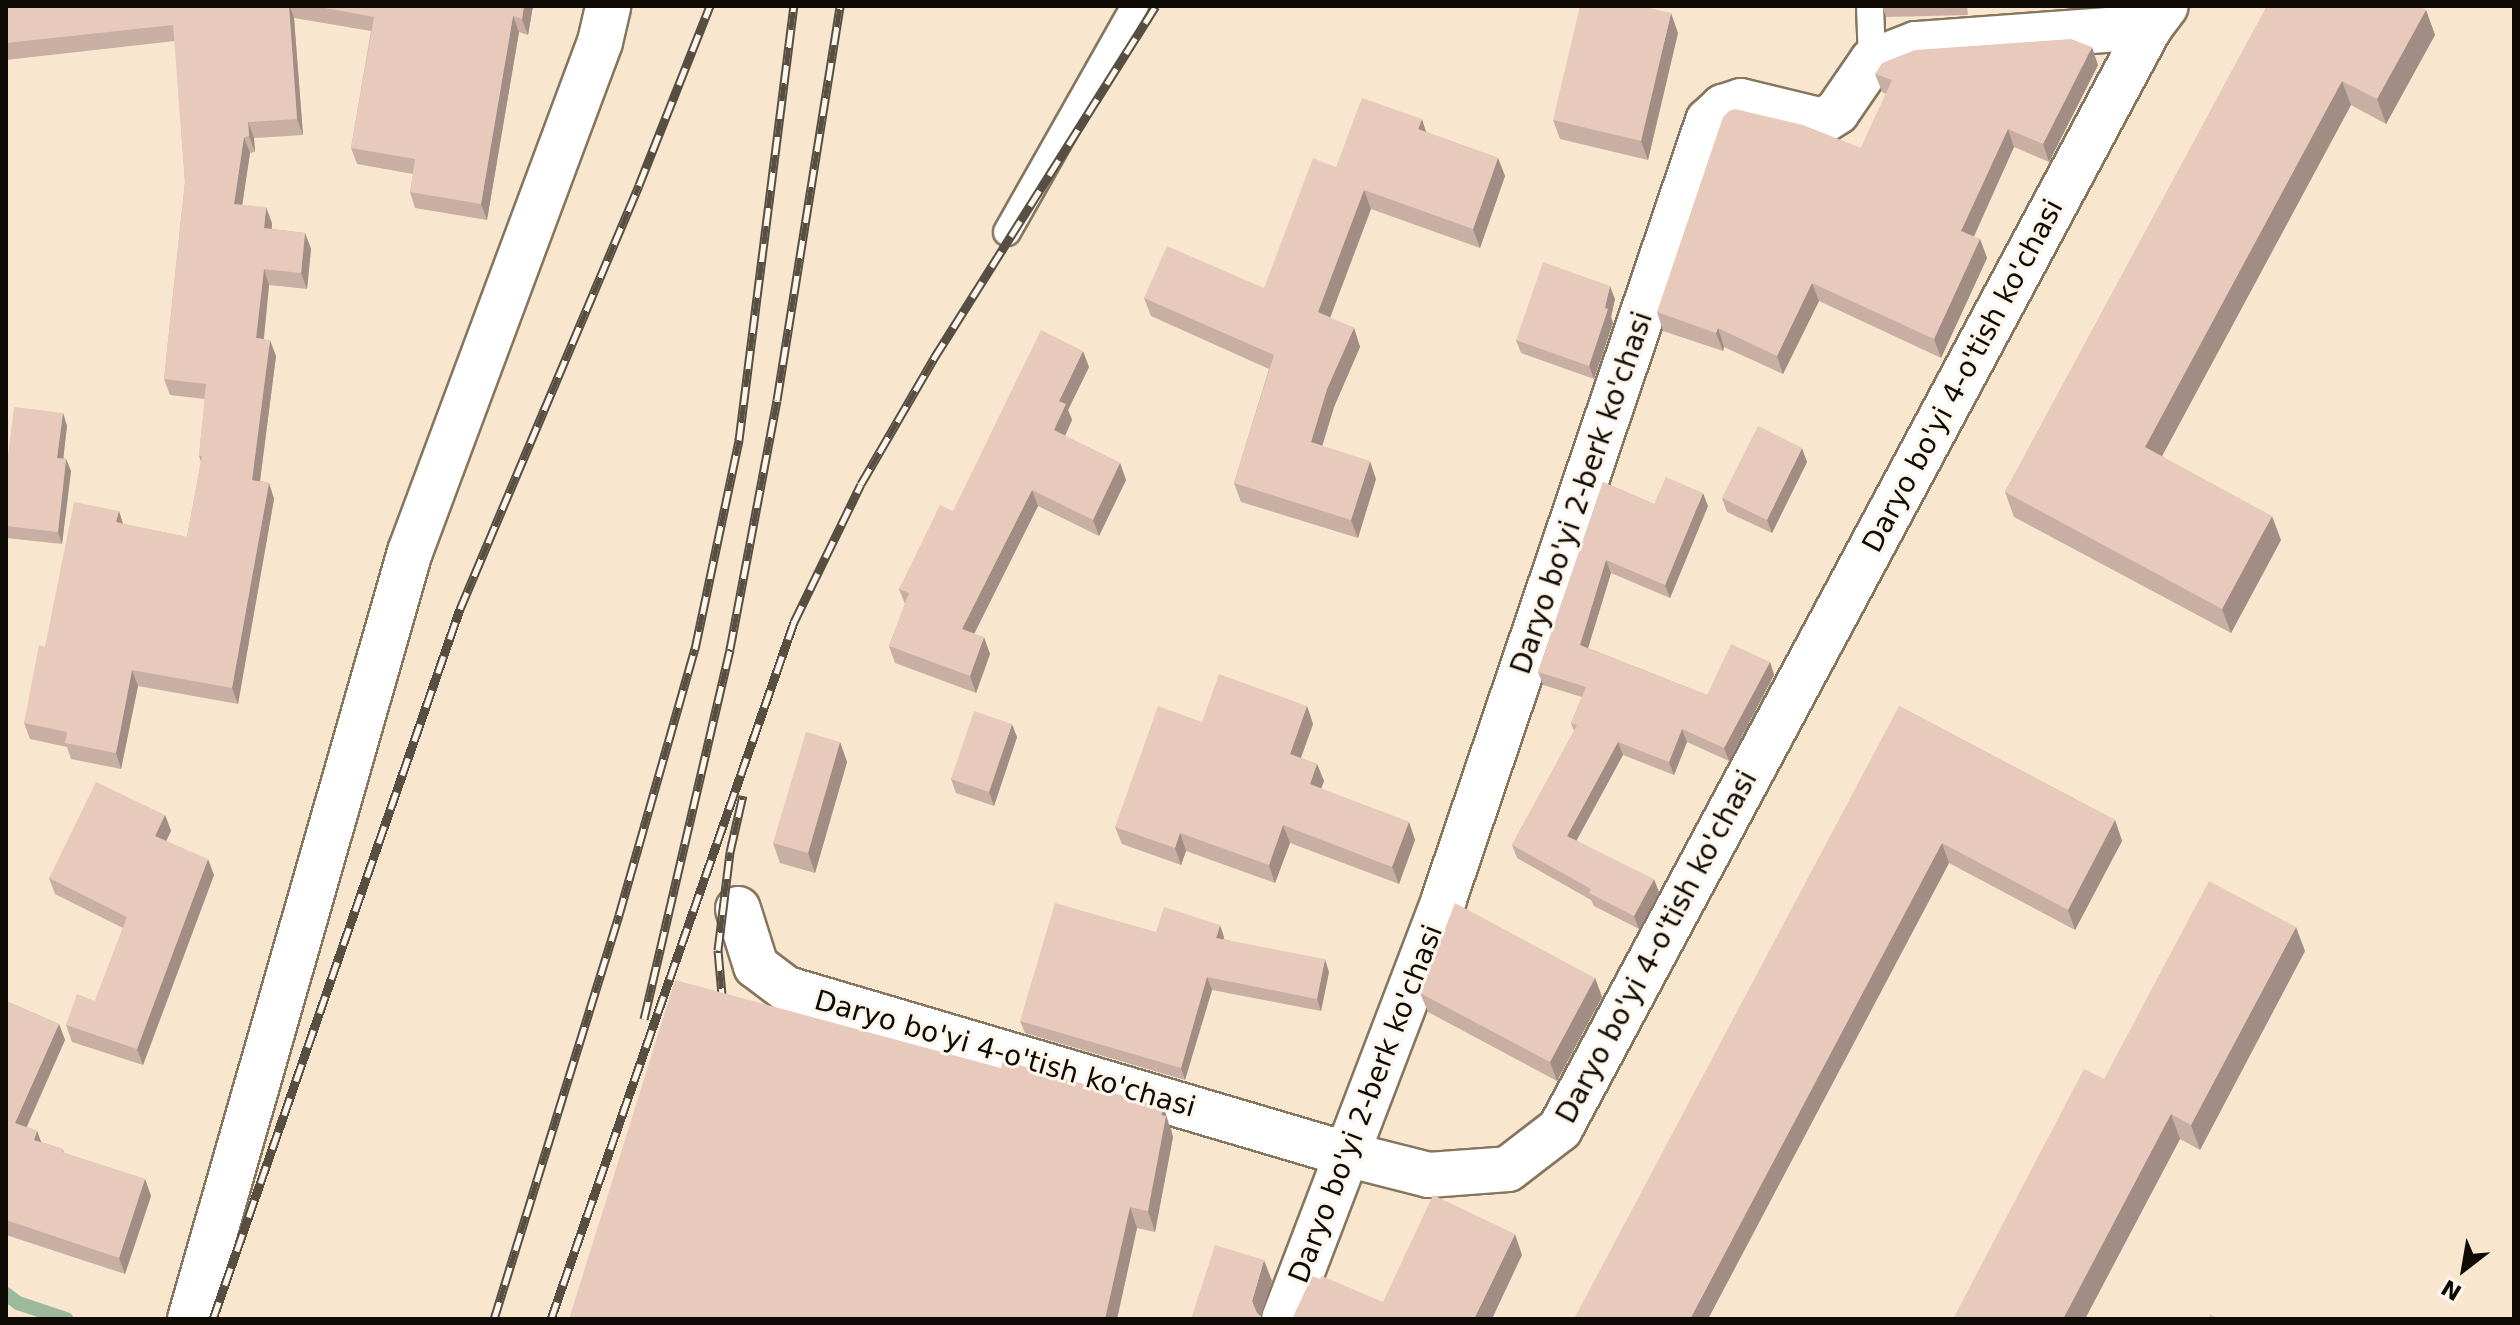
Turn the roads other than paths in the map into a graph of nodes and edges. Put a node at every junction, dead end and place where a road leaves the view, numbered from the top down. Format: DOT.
graph roads {
  1 [pos="608,6"];
  2 [pos="1135,6"];
  3 [pos="1870,6"];
  4 [pos="2158,16"];
  5 [pos="1872,61"];
  6 [pos="1007,232"];
  7 [pos="738,909"];
  8 [pos="1346,1154"];
  9 [pos="190,1319"];
  10 [pos="1284,1319"];
  1 -- 9 [label="street"];
  2 -- 6 [label="lane"];
  3 -- 5 [label="lane"];
  4 -- 5 [label="street"];
  4 -- 8 [label="street, Daryo bo'yi 4-o'tish ko'chasi"];
  5 -- 8 [label="street, Daryo bo'yi 2-berk ko'chasi"];
  7 -- 8 [label="street, Daryo bo'yi 4-o'tish ko'chasi"];
  8 -- 10 [label="street, Daryo bo'yi 2-berk ko'chasi"];
}
